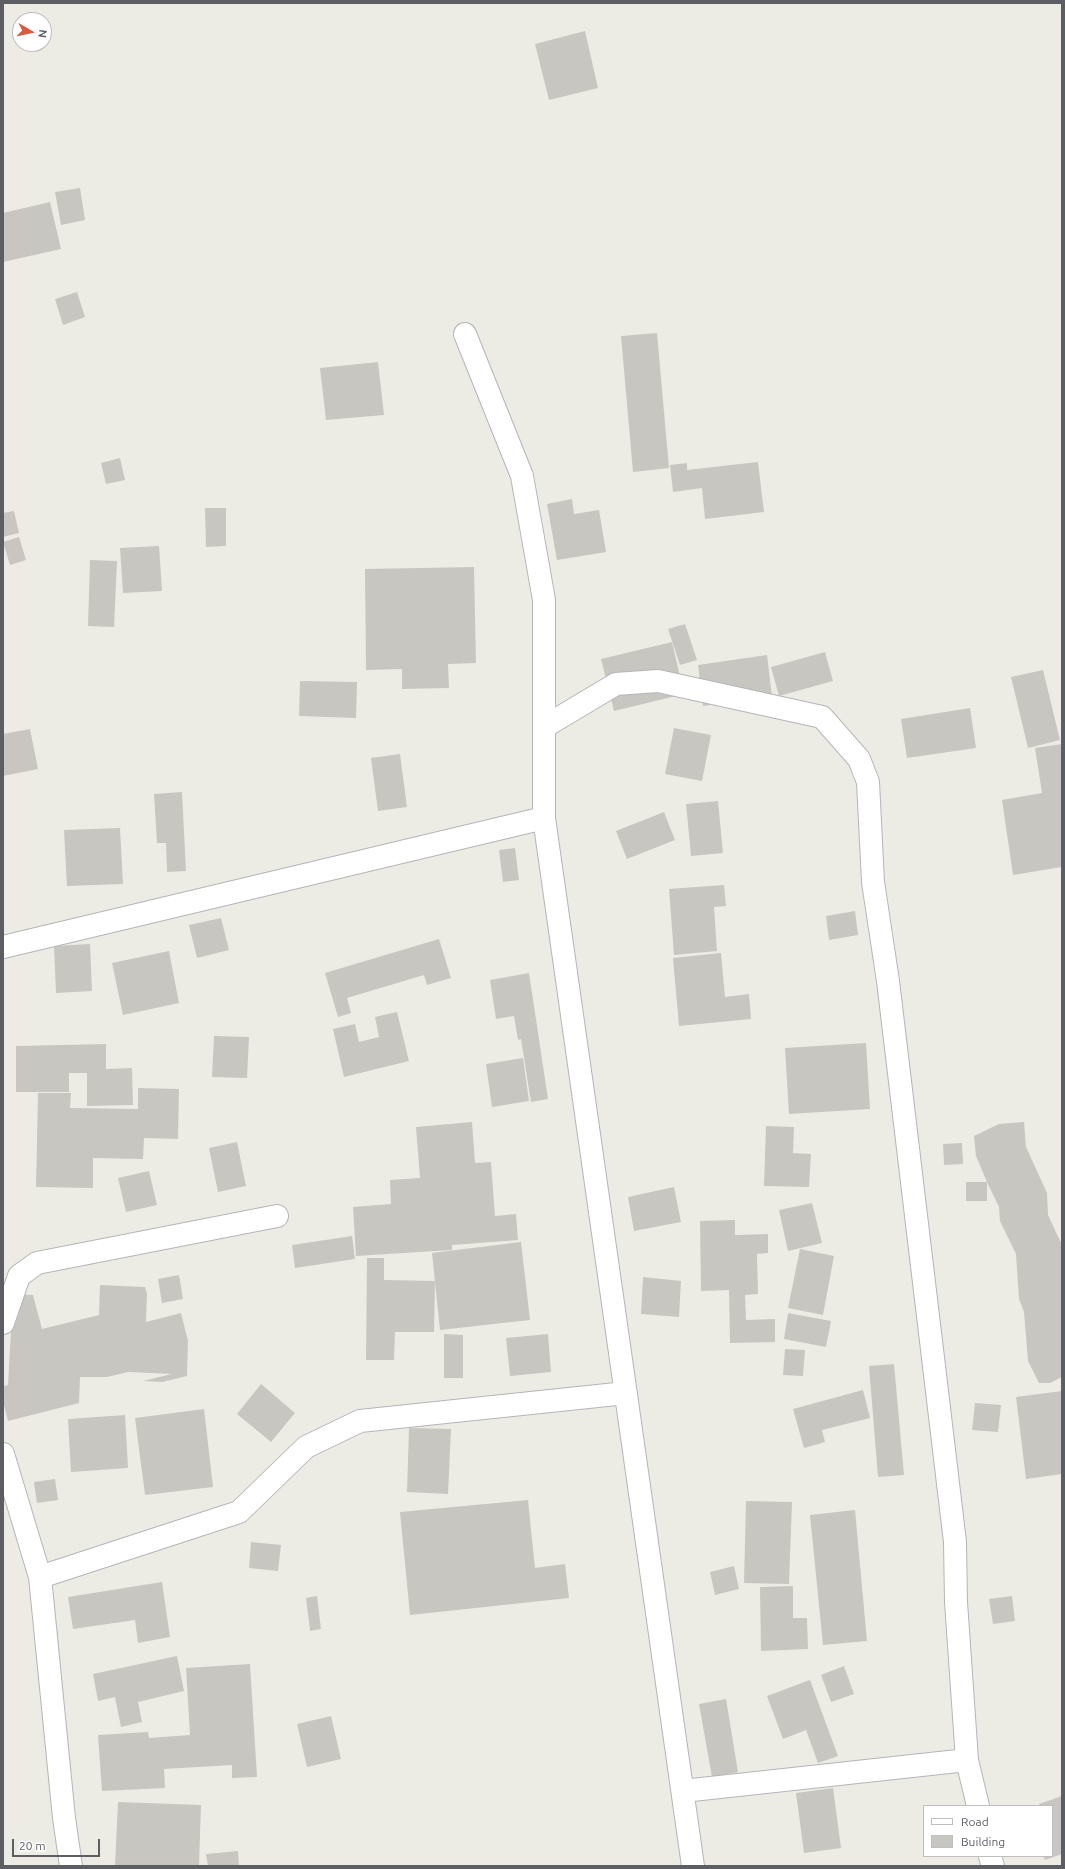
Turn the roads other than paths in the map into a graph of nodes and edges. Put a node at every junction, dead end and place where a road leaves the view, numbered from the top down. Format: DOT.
graph roads {
  1 [pos="464,334"];
  2 [pos="544,726"];
  3 [pos="544,818"];
  4 [pos="3,948"];
  5 [pos="277,1216"];
  6 [pos="3,1323"];
  7 [pos="626,1393"];
  8 [pos="3,1454"];
  9 [pos="40,1577"];
  10 [pos="967,1760"];
  11 [pos="683,1791"];
  12 [pos="978,1805"];
  13 [pos="71,1866"];
  14 [pos="693,1866"];
  1 -- 2 [label="street"];
  2 -- 3 [label="street"];
  2 -- 10 [label="street"];
  3 -- 4 [label="street"];
  3 -- 7 [label="street"];
  5 -- 6 [label="street"];
  7 -- 9 [label="street"];
  7 -- 11 [label="street"];
  8 -- 9 [label="street"];
  9 -- 13 [label="street"];
  10 -- 11 [label="street"];
  10 -- 12 [label="street"];
  11 -- 14 [label="street"];
}
